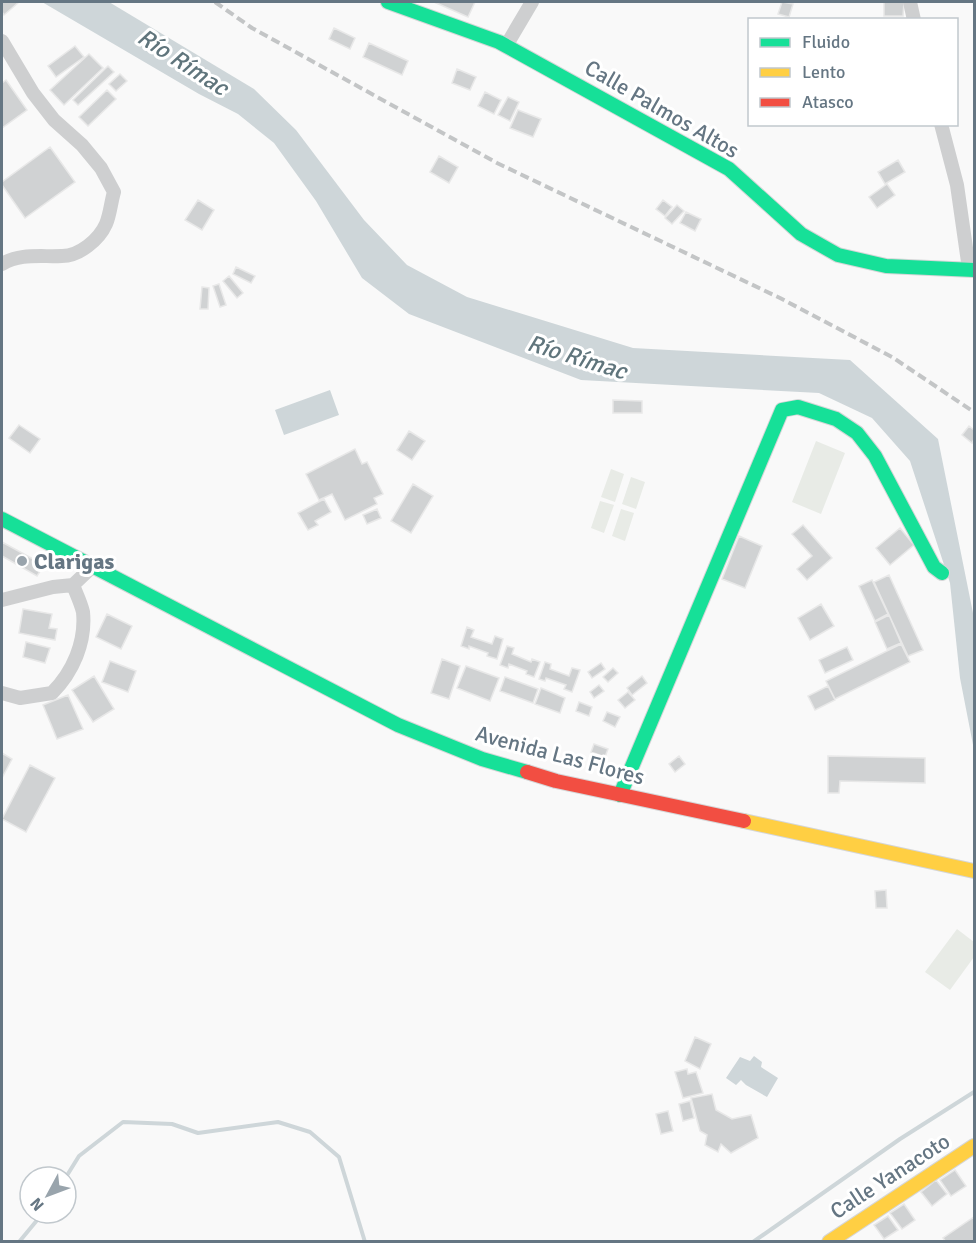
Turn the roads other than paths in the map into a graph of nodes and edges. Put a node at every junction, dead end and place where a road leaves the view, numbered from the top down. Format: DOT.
graph roads {
  1 [pos="388,2"];
  2 [pos="532,2"];
  3 [pos="910,2"];
  4 [pos="914,18"];
  5 [pos="2,41"];
  6 [pos="506,46"];
  7 [pos="942,126"];
  8 [pos="2,264"];
  9 [pos="972,269"];
  10 [pos="2,519"];
  11 [pos="93,566"];
  12 [pos="942,573"];
  13 [pos="73,585"];
  14 [pos="2,600"];
  15 [pos="2,693"];
  16 [pos="620,795"];
  17 [pos="975,871"];
  18 [pos="975,1146"];
  19 [pos="829,1242"];
  1 -- 6 [label="main road, Calle Palmos Altos"];
  2 -- 6 [label="street"];
  3 -- 4 [label="street"];
  5 -- 8 [label="street"];
  6 -- 9 [label="main road, Calle Palmos Altos"];
  7 -- 9 [label="street"];
  10 -- 11 [label="main road, Avenida Las Flores"];
  11 -- 13 [label="street"];
  11 -- 16 [label="main road, Avenida Las Flores"];
  12 -- 16 [label="main road"];
  13 -- 14 [label="street"];
  13 -- 15 [label="street"];
  16 -- 17 [label="main road, Avenida Las Flores"];
  18 -- 19 [label="main road, Calle Yanacoto"];
}
